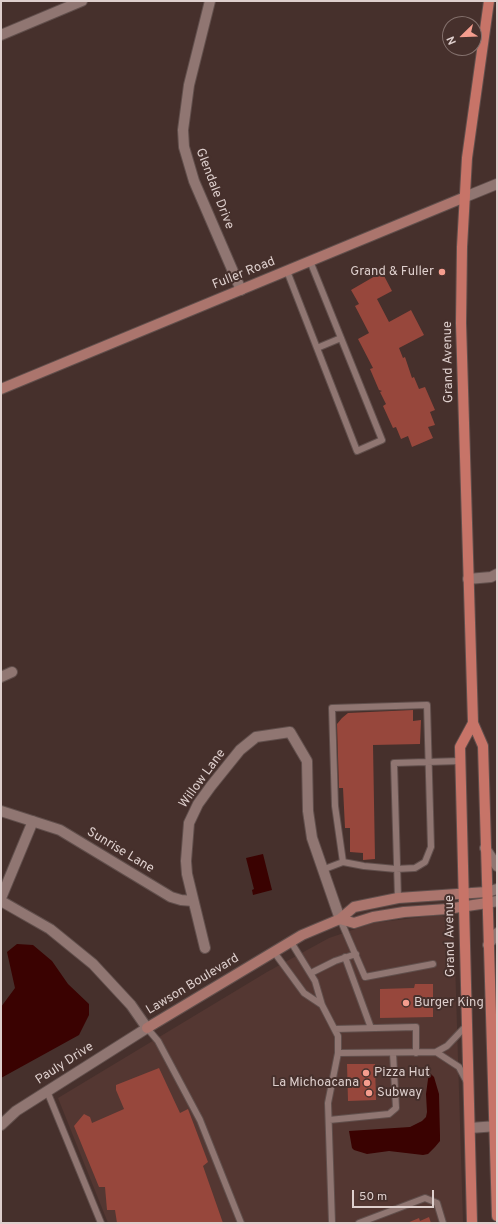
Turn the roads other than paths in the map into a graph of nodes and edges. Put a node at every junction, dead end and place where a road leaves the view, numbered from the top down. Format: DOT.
graph roads {
  1 [pos="82,1"];
  2 [pos="210,1"];
  3 [pos="489,1"];
  4 [pos="1,35"];
  5 [pos="497,184"];
  6 [pos="465,197"];
  7 [pos="310,261"];
  8 [pos="287,270"];
  9 [pos="241,290"];
  10 [pos="341,338"];
  11 [pos="317,348"];
  12 [pos="1,389"];
  13 [pos="497,574"];
  14 [pos="468,579"];
  15 [pos="12,672"];
  16 [pos="1,677"];
  17 [pos="473,723"];
  18 [pos="460,761"];
  19 [pos="428,762"];
  20 [pos="1,811"];
  21 [pos="33,821"];
  22 [pos="485,848"];
  23 [pos="343,862"];
  24 [pos="497,866"];
  25 [pos="396,869"];
  26 [pos="322,870"];
  27 [pos="497,889"];
  28 [pos="487,892"];
  29 [pos="463,894"];
  30 [pos="1,898"];
  31 [pos="398,898"];
  32 [pos="1,901"];
  33 [pos="193,901"];
  34 [pos="492,902"];
  35 [pos="463,907"];
  36 [pos="340,919"];
  37 [pos="497,933"];
  38 [pos="290,942"];
  39 [pos="488,946"];
  40 [pos="205,948"];
  41 [pos="274,952"];
  42 [pos="356,954"];
  43 [pos="345,958"];
  44 [pos="433,964"];
  45 [pos="311,973"];
  46 [pos="322,1004"];
  47 [pos="467,1026"];
  48 [pos="147,1028"];
  49 [pos="371,1028"];
  50 [pos="335,1030"];
  51 [pos="436,1052"];
  52 [pos="338,1053"];
  53 [pos="393,1053"];
  54 [pos="416,1053"];
  55 [pos="468,1085"];
  56 [pos="47,1091"];
  57 [pos="329,1120"];
  58 [pos="1,1125"];
  59 [pos="496,1126"];
  60 [pos="470,1128"];
  61 [pos="497,1216"];
  62 [pos="101,1223"];
  63 [pos="242,1223"];
  64 [pos="332,1223"];
  65 [pos="359,1223"];
  66 [pos="443,1223"];
  67 [pos="472,1223"];
  1 -- 4 [label="street"];
  2 -- 9 [label="street, Glendale Drive"];
  3 -- 6 [label="main road, Grand Avenue"];
  5 -- 6 [label="street, Fuller Road"];
  6 -- 7 [label="street, Fuller Road"];
  6 -- 14 [label="main road, Grand Avenue"];
  7 -- 8 [label="street, Fuller Road"];
  7 -- 10 [label="lane"];
  8 -- 9 [label="street, Fuller Road"];
  8 -- 11 [label="lane"];
  9 -- 12 [label="street, Fuller Road"];
  10 -- 11 [label="lane"];
  10 -- 11 [label="lane"];
  13 -- 14 [label="street"];
  14 -- 17 [label="main road, Grand Avenue"];
  15 -- 16 [label="street"];
  17 -- 18 [label="main road, Grand Avenue"];
  17 -- 22 [label="main road, Grand Avenue"];
  18 -- 19 [label="lane"];
  18 -- 29 [label="main road, Grand Avenue"];
  19 -- 23 [label="lane"];
  19 -- 25 [label="lane"];
  19 -- 25 [label="lane"];
  20 -- 21 [label="street, Sunrise Lane"];
  21 -- 30 [label="street"];
  21 -- 33 [label="street, Sunrise Lane"];
  22 -- 24 [label="street"];
  22 -- 28 [label="main road, Grand Avenue"];
  23 -- 25 [label="lane"];
  23 -- 26 [label="lane"];
  25 -- 31 [label="lane"];
  26 -- 33 [label="street, Willow Lane"];
  26 -- 36 [label="street"];
  27 -- 28 [label="street"];
  28 -- 29 [label="street, Lawson Boulevard"];
  28 -- 34 [label="main road, Grand Avenue"];
  29 -- 31 [label="street, Lawson Boulevard"];
  29 -- 35 [label="main road, Grand Avenue"];
  31 -- 36 [label="street, Lawson Boulevard"];
  32 -- 48 [label="street, Lawson Boulevard"];
  33 -- 40 [label="street, Willow Lane"];
  34 -- 35 [label="street, Lawson Boulevard"];
  34 -- 39 [label="main road, Grand Avenue"];
  35 -- 36 [label="street, Lawson Boulevard"];
  35 -- 47 [label="main road, Grand Avenue"];
  36 -- 38 [label="street, Lawson Boulevard"];
  36 -- 42 [label="lane"];
  37 -- 39 [label="street"];
  38 -- 41 [label="street, Lawson Boulevard"];
  38 -- 45 [label="lane"];
  39 -- 59 [label="main road, Grand Avenue"];
  41 -- 46 [label="lane"];
  41 -- 48 [label="street, Lawson Boulevard"];
  42 -- 43 [label="lane"];
  42 -- 44 [label="lane"];
  43 -- 45 [label="lane"];
  43 -- 49 [label="lane"];
  45 -- 46 [label="lane"];
  46 -- 50 [label="lane"];
  47 -- 51 [label="lane"];
  47 -- 55 [label="main road, Grand Avenue"];
  48 -- 56 [label="street, Pauly Drive"];
  48 -- 63 [label="lane"];
  49 -- 50 [label="lane"];
  49 -- 54 [label="lane"];
  50 -- 52 [label="lane"];
  51 -- 54 [label="lane"];
  51 -- 55 [label="lane"];
  52 -- 53 [label="lane"];
  52 -- 57 [label="lane"];
  53 -- 54 [label="lane"];
  53 -- 57 [label="lane"];
  55 -- 60 [label="main road, Grand Avenue"];
  56 -- 58 [label="street, Pauly Drive"];
  56 -- 62 [label="lane"];
  57 -- 64 [label="lane"];
  59 -- 60 [label="street"];
  59 -- 61 [label="main road, Grand Avenue"];
  60 -- 67 [label="main road, Grand Avenue"];
  65 -- 66 [label="lane"];
}
